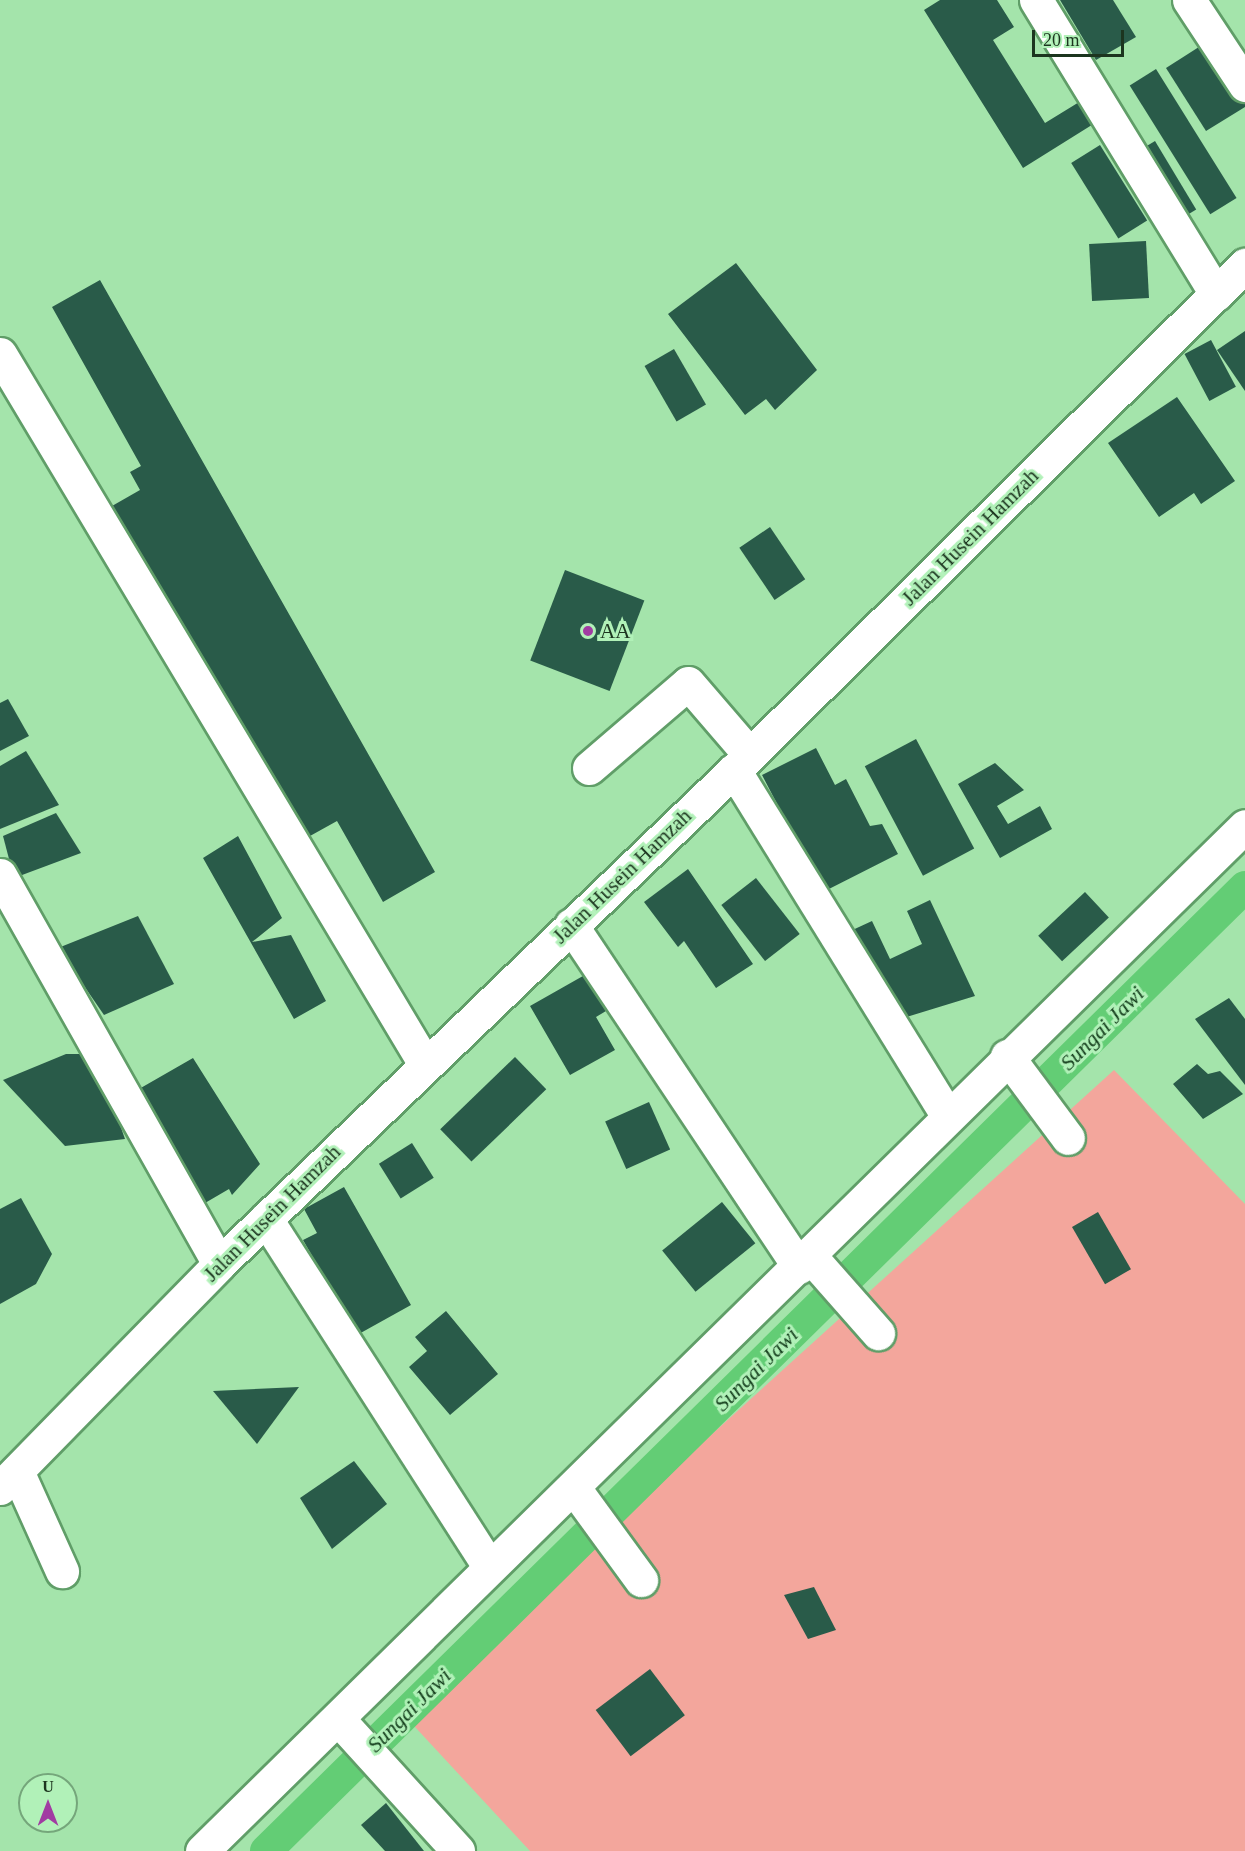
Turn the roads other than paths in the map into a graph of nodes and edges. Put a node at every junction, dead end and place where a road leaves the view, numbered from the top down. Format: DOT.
graph roads {
  1 [pos="1036,0"];
  2 [pos="1189,0"];
  3 [pos="1245,85"];
  4 [pos="1245,265"];
  5 [pos="1216,294"];
  6 [pos="0,354"];
  7 [pos="742,762"];
  8 [pos="590,768"];
  9 [pos="1245,826"];
  10 [pos="0,875"];
  11 [pos="571,925"];
  12 [pos="425,1064"];
  13 [pos="1014,1066"];
  14 [pos="948,1116"];
  15 [pos="1061,1128"];
  16 [pos="266,1219"];
  17 [pos="801,1258"];
  18 [pos="219,1264"];
  19 [pos="868,1321"];
  20 [pos="8,1480"];
  21 [pos="580,1495"];
  22 [pos="489,1567"];
  23 [pos="62,1571"];
  24 [pos="641,1580"];
  25 [pos="339,1720"];
  26 [pos="202,1851"];
  27 [pos="458,1851"];
  1 -- 5 [label="street"];
  2 -- 3 [label="street"];
  4 -- 5 [label="street, Jalan Husein Hamzah"];
  5 -- 7 [label="street, Jalan Husein Hamzah"];
  6 -- 12 [label="street"];
  7 -- 8 [label="street"];
  7 -- 11 [label="street, Jalan Husein Hamzah"];
  7 -- 14 [label="street"];
  9 -- 13 [label="street"];
  10 -- 18 [label="street"];
  11 -- 12 [label="street, Jalan Husein Hamzah"];
  11 -- 17 [label="street"];
  12 -- 16 [label="street, Jalan Husein Hamzah"];
  13 -- 14 [label="street"];
  13 -- 15 [label="street"];
  14 -- 17 [label="street"];
  16 -- 18 [label="street, Jalan Husein Hamzah"];
  16 -- 22 [label="street"];
  17 -- 19 [label="street"];
  17 -- 21 [label="street"];
  18 -- 20 [label="street, Jalan Husein Hamzah"];
  20 -- 23 [label="street"];
  21 -- 22 [label="street"];
  21 -- 24 [label="street"];
  22 -- 25 [label="street"];
  25 -- 26 [label="street"];
  25 -- 27 [label="street"];
}
